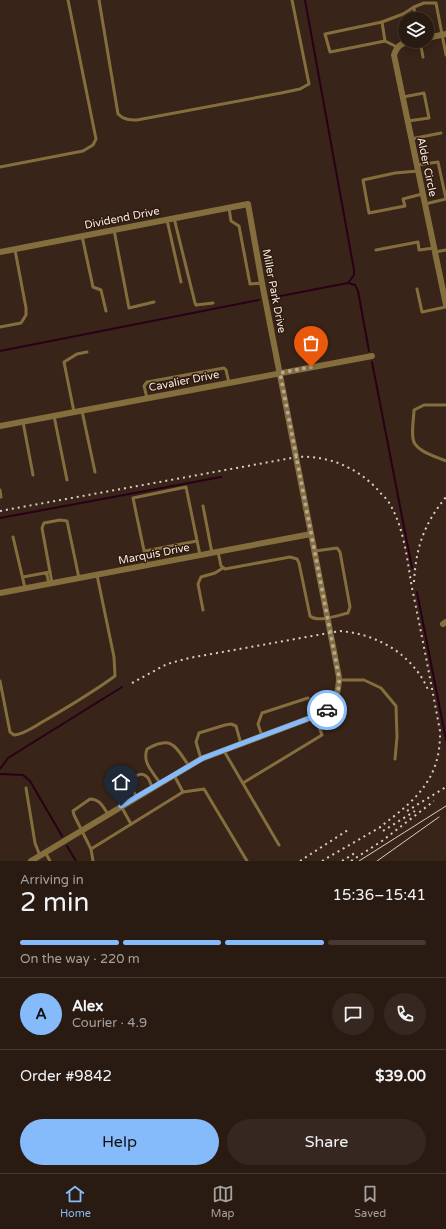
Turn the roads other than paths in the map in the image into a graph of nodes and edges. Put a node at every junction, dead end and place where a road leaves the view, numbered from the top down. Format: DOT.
graph roads {
  1 [pos="68,0"];
  2 [pos="99,0"];
  3 [pos="292,0"];
  4 [pos="414,7"];
  5 [pos="414,12"];
  6 [pos="382,22"];
  7 [pos="444,34"];
  8 [pos="434,36"];
  9 [pos="385,41"];
  10 [pos="397,47"];
  11 [pos="421,48"];
  12 [pos="446,55"];
  13 [pos="423,57"];
  14 [pos="403,97"];
  15 [pos="408,121"];
  16 [pos="441,133"];
  17 [pos="412,139"];
  18 [pos="0,167"];
  19 [pos="418,168"];
  20 [pos="423,194"];
  21 [pos="248,204"];
  22 [pos="425,204"];
  23 [pos="229,208"];
  24 [pos="174,218"];
  25 [pos="167,220"];
  26 [pos="114,230"];
  27 [pos="82,236"];
  28 [pos="14,250"];
  29 [pos="376,250"];
  30 [pos="434,250"];
  31 [pos="446,250"];
  32 [pos="0,252"];
  33 [pos="446,271"];
  34 [pos="439,272"];
  35 [pos="181,282"];
  36 [pos="262,283"];
  37 [pos="417,289"];
  38 [pos="154,302"];
  39 [pos="213,303"];
  40 [pos="446,306"];
  41 [pos="106,311"];
  42 [pos="0,327"];
  43 [pos="87,352"];
  44 [pos="372,356"];
  45 [pos="280,373"];
  46 [pos="229,383"];
  47 [pos="147,398"];
  48 [pos="446,405"];
  49 [pos="82,411"];
  50 [pos="74,412"];
  51 [pos="54,416"];
  52 [pos="23,422"];
  53 [pos="0,426"];
  54 [pos="446,461"];
  55 [pos="95,472"];
  56 [pos="33,475"];
  57 [pos="67,480"];
  58 [pos="0,490"];
  59 [pos="0,497"];
  60 [pos="203,506"];
  61 [pos="312,534"];
  62 [pos="13,537"];
  63 [pos="197,541"];
  64 [pos="145,551"];
  65 [pos="315,551"];
  66 [pos="215,552"];
  67 [pos="200,555"];
  68 [pos="147,565"];
  69 [pos="223,568"];
  70 [pos="50,572"];
  71 [pos="45,573"];
  72 [pos="97,574"];
  73 [pos="23,577"];
  74 [pos="80,578"];
  75 [pos="51,583"];
  76 [pos="25,588"];
  77 [pos="0,593"];
  78 [pos="203,610"];
  79 [pos="328,618"];
  80 [pos="339,680"];
  81 [pos="0,681"];
  82 [pos="308,698"];
  83 [pos="315,716"];
  84 [pos="262,736"];
  85 [pos="241,744"];
  86 [pos="224,751"];
  87 [pos="202,759"];
  88 [pos="395,759"];
  89 [pos="189,766"];
  90 [pos="174,775"];
  91 [pos="160,783"];
  92 [pos="243,783"];
  93 [pos="26,788"];
  94 [pos="152,788"];
  95 [pos="183,792"];
  96 [pos="136,797"];
  97 [pos="121,806"];
  98 [pos="108,814"];
  99 [pos="131,824"];
  100 [pos="81,831"];
  101 [pos="279,845"];
  102 [pos="91,849"];
  103 [pos="42,854"];
  104 [pos="31,861"];
  105 [pos="50,861"];
  106 [pos="94,861"];
  107 [pos="247,861"];
  1 -- 18 [label="lane"];
  2 -- 3 [label="lane"];
  4 -- 5 [label="lane"];
  4 -- 6 [label="lane"];
  4 -- 7 [label="lane"];
  6 -- 9 [label="lane"];
  6 -- 9 [label="lane"];
  7 -- 8 [label="street"];
  7 -- 12 [label="lane"];
  9 -- 10 [label="lane"];
  10 -- 14 [label="street, Alder Circle"];
  11 -- 13 [label="lane"];
  14 -- 15 [label="street, Alder Circle"];
  14 -- 15 [label="lane"];
  15 -- 17 [label="street, Alder Circle"];
  16 -- 17 [label="lane"];
  17 -- 19 [label="street, Alder Circle"];
  19 -- 20 [label="street, Alder Circle"];
  19 -- 20 [label="lane"];
  19 -- 22 [label="lane"];
  20 -- 22 [label="street, Alder Circle"];
  21 -- 23 [label="street, Dividend Drive"];
  21 -- 36 [label="street, Miller Park Drive"];
  22 -- 30 [label="street, Alder Circle"];
  23 -- 24 [label="street, Dividend Drive"];
  23 -- 36 [label="lane"];
  24 -- 25 [label="street, Dividend Drive"];
  24 -- 39 [label="lane"];
  25 -- 26 [label="street, Dividend Drive"];
  25 -- 35 [label="lane"];
  26 -- 27 [label="street, Dividend Drive"];
  26 -- 38 [label="lane"];
  27 -- 28 [label="street, Dividend Drive"];
  27 -- 41 [label="lane"];
  28 -- 32 [label="street, Dividend Drive"];
  28 -- 42 [label="lane"];
  29 -- 30 [label="lane"];
  30 -- 31 [label="lane"];
  30 -- 34 [label="street, Alder Circle"];
  33 -- 34 [label="lane"];
  34 -- 40 [label="street, Alder Circle"];
  36 -- 45 [label="street, Miller Park Drive"];
  37 -- 40 [label="lane"];
  43 -- 50 [label="lane"];
  44 -- 45 [label="street, Cavalier Drive"];
  45 -- 46 [label="street, Cavalier Drive"];
  45 -- 61 [label="street, Miller Park Drive"];
  46 -- 47 [label="street, Cavalier Drive"];
  46 -- 47 [label="lane"];
  47 -- 49 [label="street, Cavalier Drive"];
  48 -- 54 [label="lane"];
  49 -- 50 [label="street, Cavalier Drive"];
  49 -- 55 [label="lane"];
  50 -- 51 [label="street, Cavalier Drive"];
  51 -- 52 [label="street, Cavalier Drive"];
  51 -- 57 [label="lane"];
  52 -- 53 [label="street, Cavalier Drive"];
  52 -- 56 [label="lane"];
  58 -- 59 [label="lane"];
  60 -- 66 [label="lane"];
  61 -- 65 [label="street, Miller Park Drive"];
  61 -- 66 [label="street, Marquis Drive"];
  62 -- 73 [label="lane"];
  63 -- 64 [label="lane"];
  63 -- 64 [label="lane"];
  63 -- 67 [label="lane"];
  64 -- 68 [label="lane"];
  65 -- 79 [label="street, Miller Park Drive"];
  65 -- 79 [label="lane"];
  66 -- 67 [label="street, Marquis Drive"];
  66 -- 69 [label="lane"];
  67 -- 68 [label="street, Marquis Drive"];
  68 -- 72 [label="street, Marquis Drive"];
  69 -- 78 [label="lane"];
  69 -- 79 [label="lane"];
  70 -- 71 [label="lane"];
  70 -- 74 [label="lane"];
  70 -- 75 [label="lane"];
  71 -- 73 [label="lane"];
  71 -- 75 [label="lane"];
  72 -- 74 [label="street, Marquis Drive"];
  72 -- 81 [label="lane"];
  73 -- 76 [label="lane"];
  74 -- 75 [label="street, Marquis Drive"];
  75 -- 76 [label="street, Marquis Drive"];
  76 -- 77 [label="street, Marquis Drive"];
  79 -- 80 [label="street, Miller Park Drive"];
  80 -- 83 [label="street, Miller Park Drive"];
  80 -- 88 [label="lane"];
  82 -- 84 [label="lane"];
  83 -- 84 [label="street, Miller Park Drive"];
  83 -- 92 [label="lane"];
  84 -- 85 [label="street, Miller Park Drive"];
  85 -- 86 [label="street, Miller Park Drive"];
  85 -- 87 [label="lane"];
  86 -- 87 [label="street, Miller Park Drive"];
  86 -- 92 [label="lane"];
  87 -- 89 [label="street, Miller Park Drive"];
  89 -- 90 [label="street, Miller Park Drive"];
  89 -- 91 [label="lane"];
  90 -- 91 [label="street, Miller Park Drive"];
  90 -- 95 [label="lane"];
  91 -- 94 [label="street, Miller Park Drive"];
  92 -- 101 [label="lane"];
  93 -- 103 [label="lane"];
  94 -- 96 [label="street, Miller Park Drive"];
  94 -- 96 [label="lane"];
  95 -- 99 [label="lane"];
  95 -- 107 [label="lane"];
  96 -- 97 [label="street, Miller Park Drive"];
  97 -- 98 [label="street, Miller Park Drive"];
  97 -- 99 [label="lane"];
  98 -- 100 [label="street, Miller Park Drive"];
  98 -- 100 [label="lane"];
  99 -- 102 [label="lane"];
  100 -- 102 [label="lane"];
  100 -- 103 [label="street, Miller Park Drive"];
  102 -- 106 [label="lane"];
  103 -- 104 [label="street, Miller Park Drive"];
  103 -- 105 [label="lane"];
}
